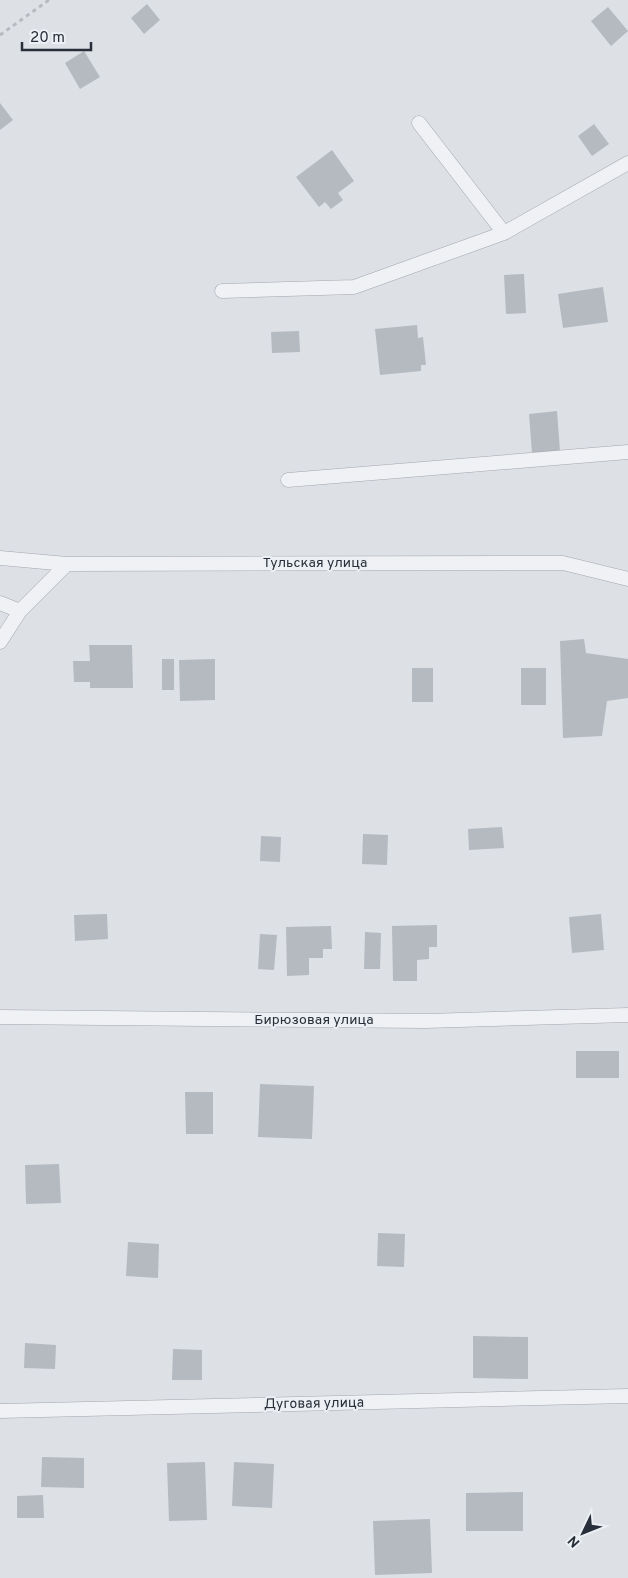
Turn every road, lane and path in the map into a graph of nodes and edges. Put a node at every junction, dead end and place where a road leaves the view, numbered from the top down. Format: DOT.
graph roads {
  1 [pos="49,0"];
  2 [pos="0,34"];
  3 [pos="419,123"];
  4 [pos="628,163"];
  5 [pos="504,233"];
  6 [pos="222,291"];
  7 [pos="628,452"];
  8 [pos="288,480"];
  9 [pos="0,558"];
  10 [pos="67,564"];
  11 [pos="628,579"];
  12 [pos="0,603"];
  13 [pos="20,611"];
  14 [pos="0,642"];
  15 [pos="628,1016"];
  16 [pos="0,1017"];
  17 [pos="628,1396"];
  18 [pos="0,1411"];
  1 -- 2 [label="path"];
  3 -- 5 [label="lane"];
  4 -- 5 [label="lane"];
  5 -- 6 [label="lane"];
  7 -- 8 [label="lane"];
  9 -- 10 [label="lane, Тульская улица"];
  10 -- 11 [label="lane, Тульская улица"];
  10 -- 13 [label="lane"];
  12 -- 13 [label="lane"];
  13 -- 14 [label="lane"];
  15 -- 16 [label="lane, Бирюзовая улица"];
  17 -- 18 [label="lane, Дуговая улица"];
}
